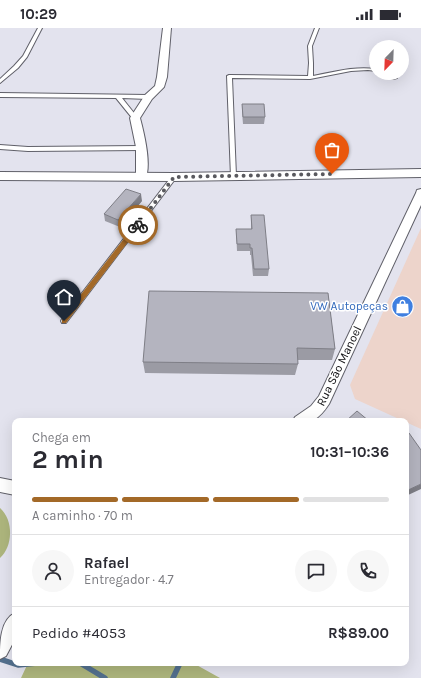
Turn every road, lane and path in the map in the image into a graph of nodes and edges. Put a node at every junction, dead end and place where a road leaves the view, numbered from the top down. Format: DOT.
graph roads {
  1 [pos="40,28"];
  2 [pos="167,28"];
  3 [pos="317,28"];
  4 [pos="369,69"];
  5 [pos="310,78"];
  6 [pos="0,82"];
  7 [pos="0,96"];
  8 [pos="118,97"];
  9 [pos="148,97"];
  10 [pos="135,118"];
  11 [pos="0,147"];
  12 [pos="141,148"];
  13 [pos="421,173"];
  14 [pos="0,176"];
  15 [pos="233,176"];
  16 [pos="141,177"];
  17 [pos="174,177"];
  18 [pos="421,193"];
  19 [pos="64,321"];
  20 [pos="307,418"];
  21 [pos="0,485"];
  22 [pos="12,487"];
  23 [pos="12,627"];
  24 [pos="2,647"];
  1 -- 6 [label="lane"];
  2 -- 9 [label="street"];
  3 -- 5 [label="lane"];
  4 -- 5 [label="lane"];
  5 -- 15 [label="lane"];
  7 -- 8 [label="lane"];
  8 -- 9 [label="lane"];
  8 -- 10 [label="lane"];
  9 -- 10 [label="street"];
  10 -- 12 [label="street"];
  11 -- 12 [label="lane"];
  12 -- 16 [label="street"];
  13 -- 15 [label="street"];
  14 -- 16 [label="street"];
  15 -- 17 [label="street"];
  16 -- 17 [label="street"];
  17 -- 19 [label="lane"];
  18 -- 20 [label="street, Rua São Manoel"];
  21 -- 22 [label="street"];
  23 -- 24 [label="street"];
}
